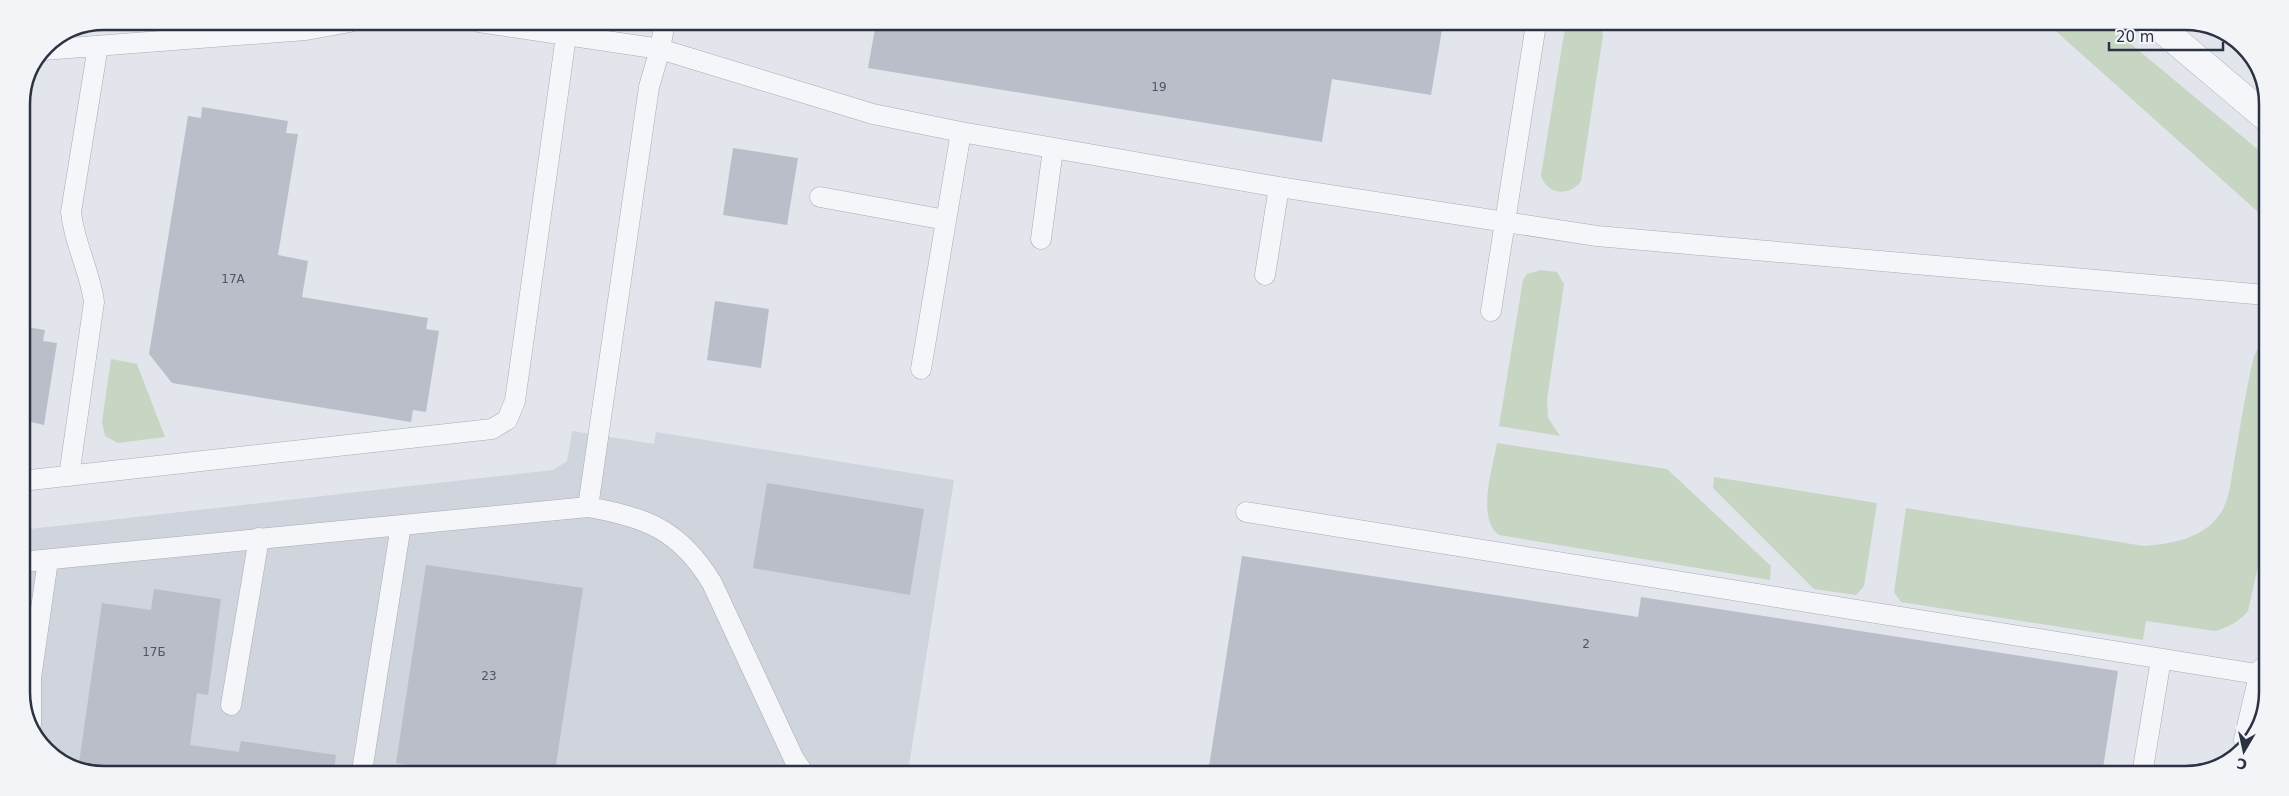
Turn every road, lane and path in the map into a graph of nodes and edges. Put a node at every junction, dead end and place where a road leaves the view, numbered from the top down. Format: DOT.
graph roads {
  1 [pos="306,30"];
  2 [pos="529,30"];
  3 [pos="663,30"];
  4 [pos="1535,30"];
  5 [pos="2162,30"];
  6 [pos="566,36"];
  7 [pos="98,46"];
  8 [pos="55,49"];
  9 [pos="660,49"];
  10 [pos="2259,111"];
  11 [pos="961,132"];
  12 [pos="1053,149"];
  13 [pos="1279,187"];
  14 [pos="820,197"];
  15 [pos="946,220"];
  16 [pos="1505,222"];
  17 [pos="1040,239"];
  18 [pos="1264,275"];
  19 [pos="2259,294"];
  20 [pos="1491,311"];
  21 [pos="921,369"];
  22 [pos="69,476"];
  23 [pos="30,480"];
  24 [pos="588,507"];
  25 [pos="1246,512"];
  26 [pos="401,526"];
  27 [pos="259,538"];
  28 [pos="48,560"];
  29 [pos="30,561"];
  30 [pos="2161,659"];
  31 [pos="2259,672"];
  32 [pos="2259,691"];
  33 [pos="31,702"];
  34 [pos="231,705"];
  35 [pos="2252,723"];
  36 [pos="363,766"];
  37 [pos="796,766"];
  38 [pos="2143,766"];
  1 -- 7 [label="lane"];
  2 -- 6 [label="lane"];
  3 -- 9 [label="lane"];
  4 -- 16 [label="lane"];
  5 -- 10 [label="street"];
  6 -- 9 [label="lane"];
  6 -- 22 [label="lane"];
  7 -- 8 [label="lane"];
  7 -- 22 [label="lane"];
  9 -- 11 [label="lane"];
  9 -- 24 [label="lane"];
  11 -- 12 [label="lane"];
  11 -- 15 [label="lane"];
  12 -- 13 [label="lane"];
  12 -- 17 [label="lane"];
  13 -- 16 [label="lane"];
  13 -- 18 [label="lane"];
  14 -- 15 [label="lane"];
  15 -- 21 [label="lane"];
  16 -- 19 [label="lane"];
  16 -- 20 [label="lane"];
  22 -- 23 [label="lane"];
  24 -- 26 [label="lane"];
  24 -- 37 [label="lane"];
  25 -- 30 [label="lane"];
  26 -- 27 [label="lane"];
  26 -- 36 [label="lane"];
  27 -- 28 [label="lane"];
  27 -- 34 [label="lane"];
  28 -- 29 [label="lane"];
  28 -- 33 [label="lane"];
  30 -- 31 [label="lane"];
  30 -- 38 [label="lane"];
  32 -- 35 [label="street"];
}
